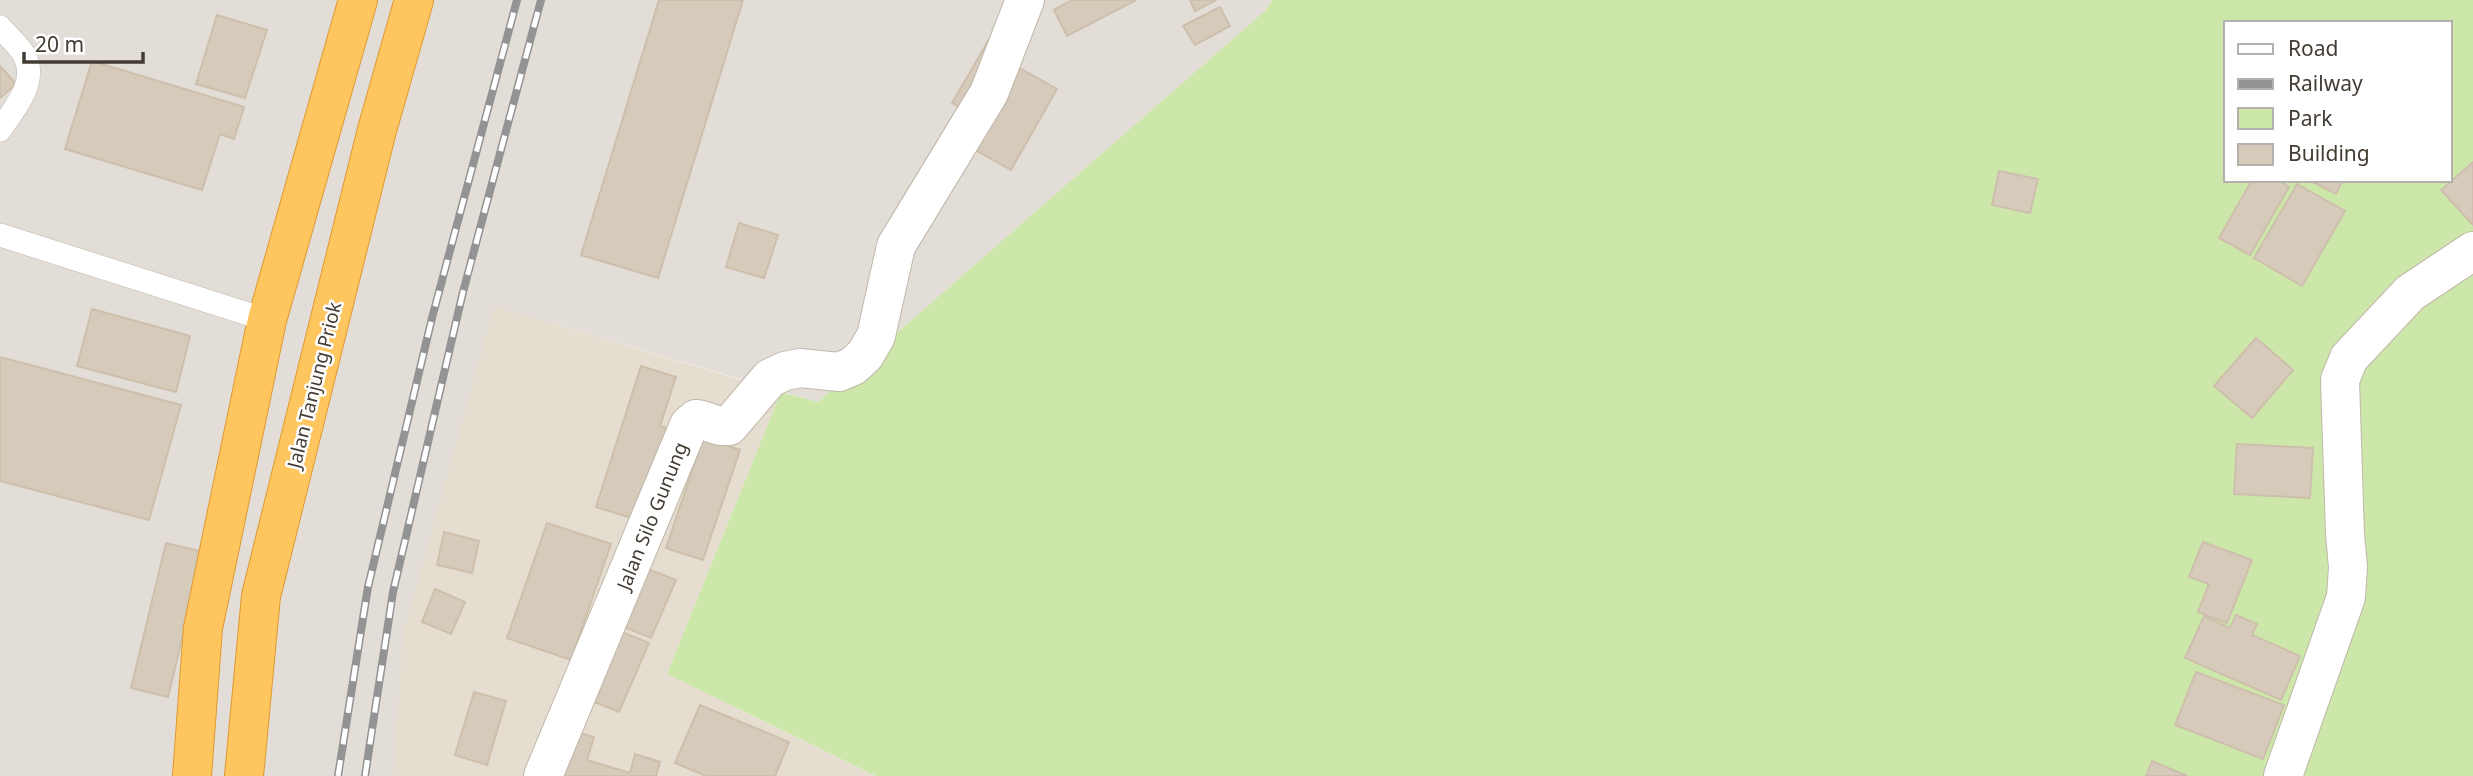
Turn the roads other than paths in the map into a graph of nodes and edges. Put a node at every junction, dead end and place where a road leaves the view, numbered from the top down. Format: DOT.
graph roads {
  1 [pos="358,0"];
  2 [pos="414,0"];
  3 [pos="1025,0"];
  4 [pos="0,27"];
  5 [pos="0,130"];
  6 [pos="0,235"];
  7 [pos="2473,251"];
  8 [pos="267,320"];
  9 [pos="327,333"];
  10 [pos="192,776"];
  11 [pos="244,776"];
  12 [pos="543,776"];
  13 [pos="2283,776"];
  1 -- 8 [label="highway"];
  2 -- 9 [label="highway, Jalan Tanjung Priok"];
  3 -- 12 [label="street, Jalan Silo Gunung"];
  4 -- 5 [label="lane"];
  6 -- 8 [label="lane"];
  7 -- 13 [label="street"];
  8 -- 9 [label="highway"];
  8 -- 10 [label="highway"];
  9 -- 11 [label="highway, Jalan Tanjung Priok"];
}
